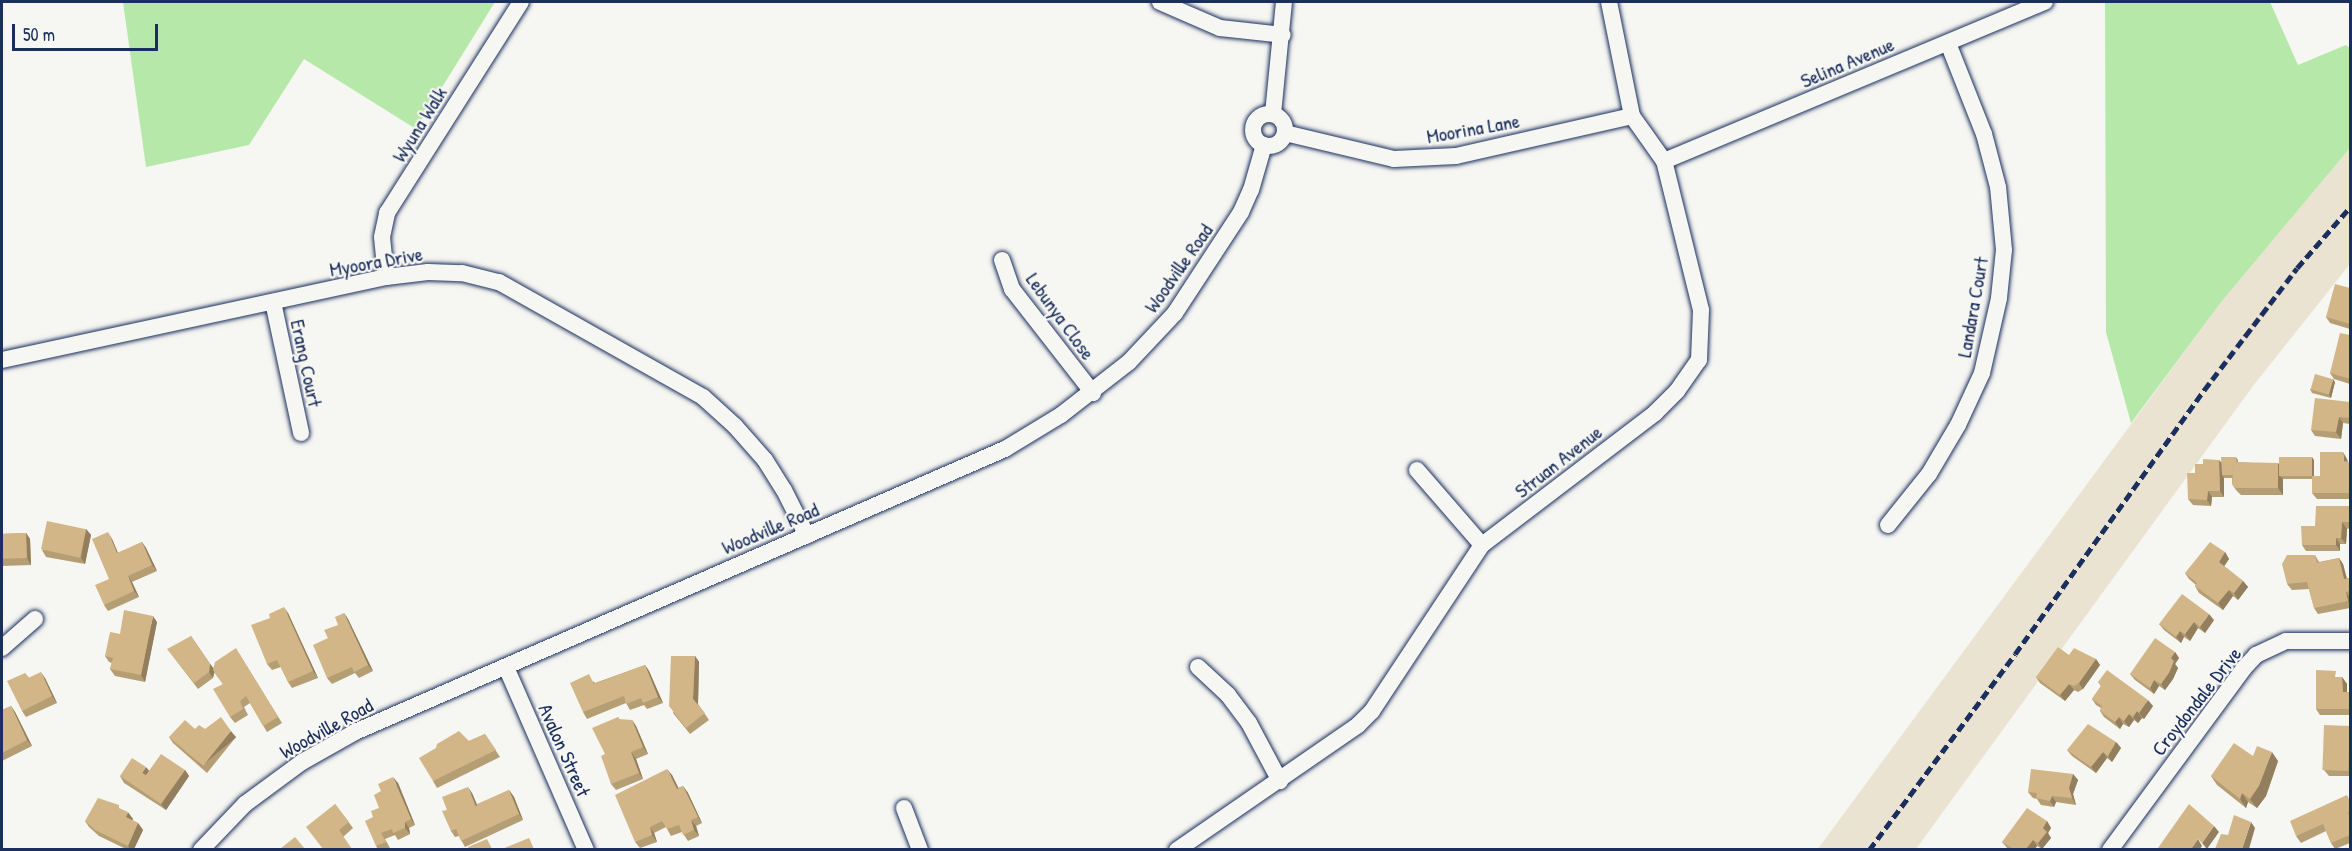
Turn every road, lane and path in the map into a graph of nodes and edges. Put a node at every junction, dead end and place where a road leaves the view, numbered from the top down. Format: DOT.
graph roads {
  1 [pos="521,2"];
  2 [pos="1160,2"];
  3 [pos="1284,2"];
  4 [pos="1609,2"];
  5 [pos="2045,2"];
  6 [pos="1283,35"];
  7 [pos="1948,43"];
  8 [pos="1273,114"];
  9 [pos="1632,116"];
  10 [pos="1285,133"];
  11 [pos="1264,145"];
  12 [pos="1664,161"];
  13 [pos="1002,260"];
  14 [pos="386,278"];
  15 [pos="273,302"];
  16 [pos="2,360"];
  17 [pos="1093,393"];
  18 [pos="301,433"];
  19 [pos="1417,470"];
  20 [pos="1888,525"];
  21 [pos="807,536"];
  22 [pos="1482,545"];
  23 [pos="35,619"];
  24 [pos="2350,640"];
  25 [pos="2,648"];
  26 [pos="506,667"];
  27 [pos="1198,667"];
  28 [pos="1280,781"];
  29 [pos="904,808"];
  30 [pos="201,849"];
  31 [pos="586,849"];
  32 [pos="920,849"];
  33 [pos="1177,849"];
  34 [pos="2110,849"];
  1 -- 14 [label="street, Wyuna Walk"];
  2 -- 6 [label="street"];
  3 -- 6 [label="street"];
  4 -- 9 [label="street, Struan Avenue"];
  5 -- 7 [label="street, Selina Avenue"];
  6 -- 8 [label="street"];
  7 -- 12 [label="street, Selina Avenue"];
  7 -- 20 [label="street, Landara Court"];
  8 -- 10 [label="street"];
  8 -- 11 [label="street"];
  9 -- 10 [label="street, Moorina Lane"];
  9 -- 12 [label="street, Struan Avenue"];
  10 -- 11 [label="street"];
  11 -- 17 [label="street, Woodville Road"];
  12 -- 22 [label="street, Struan Avenue"];
  13 -- 17 [label="street, Lebunya Close"];
  14 -- 15 [label="street, Myoora Drive"];
  14 -- 21 [label="street, Myoora Drive"];
  15 -- 16 [label="street, Myoora Drive"];
  15 -- 18 [label="street, Erang Court"];
  17 -- 21 [label="street, Woodville Road"];
  19 -- 22 [label="street"];
  21 -- 26 [label="street, Woodville Road"];
  22 -- 28 [label="street, Struan Avenue"];
  23 -- 25 [label="street"];
  24 -- 34 [label="street, Croydondale Drive"];
  26 -- 30 [label="street, Woodville Road"];
  26 -- 31 [label="street, Avalon Street"];
  27 -- 28 [label="street"];
  28 -- 33 [label="street, Struan Avenue"];
  29 -- 32 [label="street"];
}
